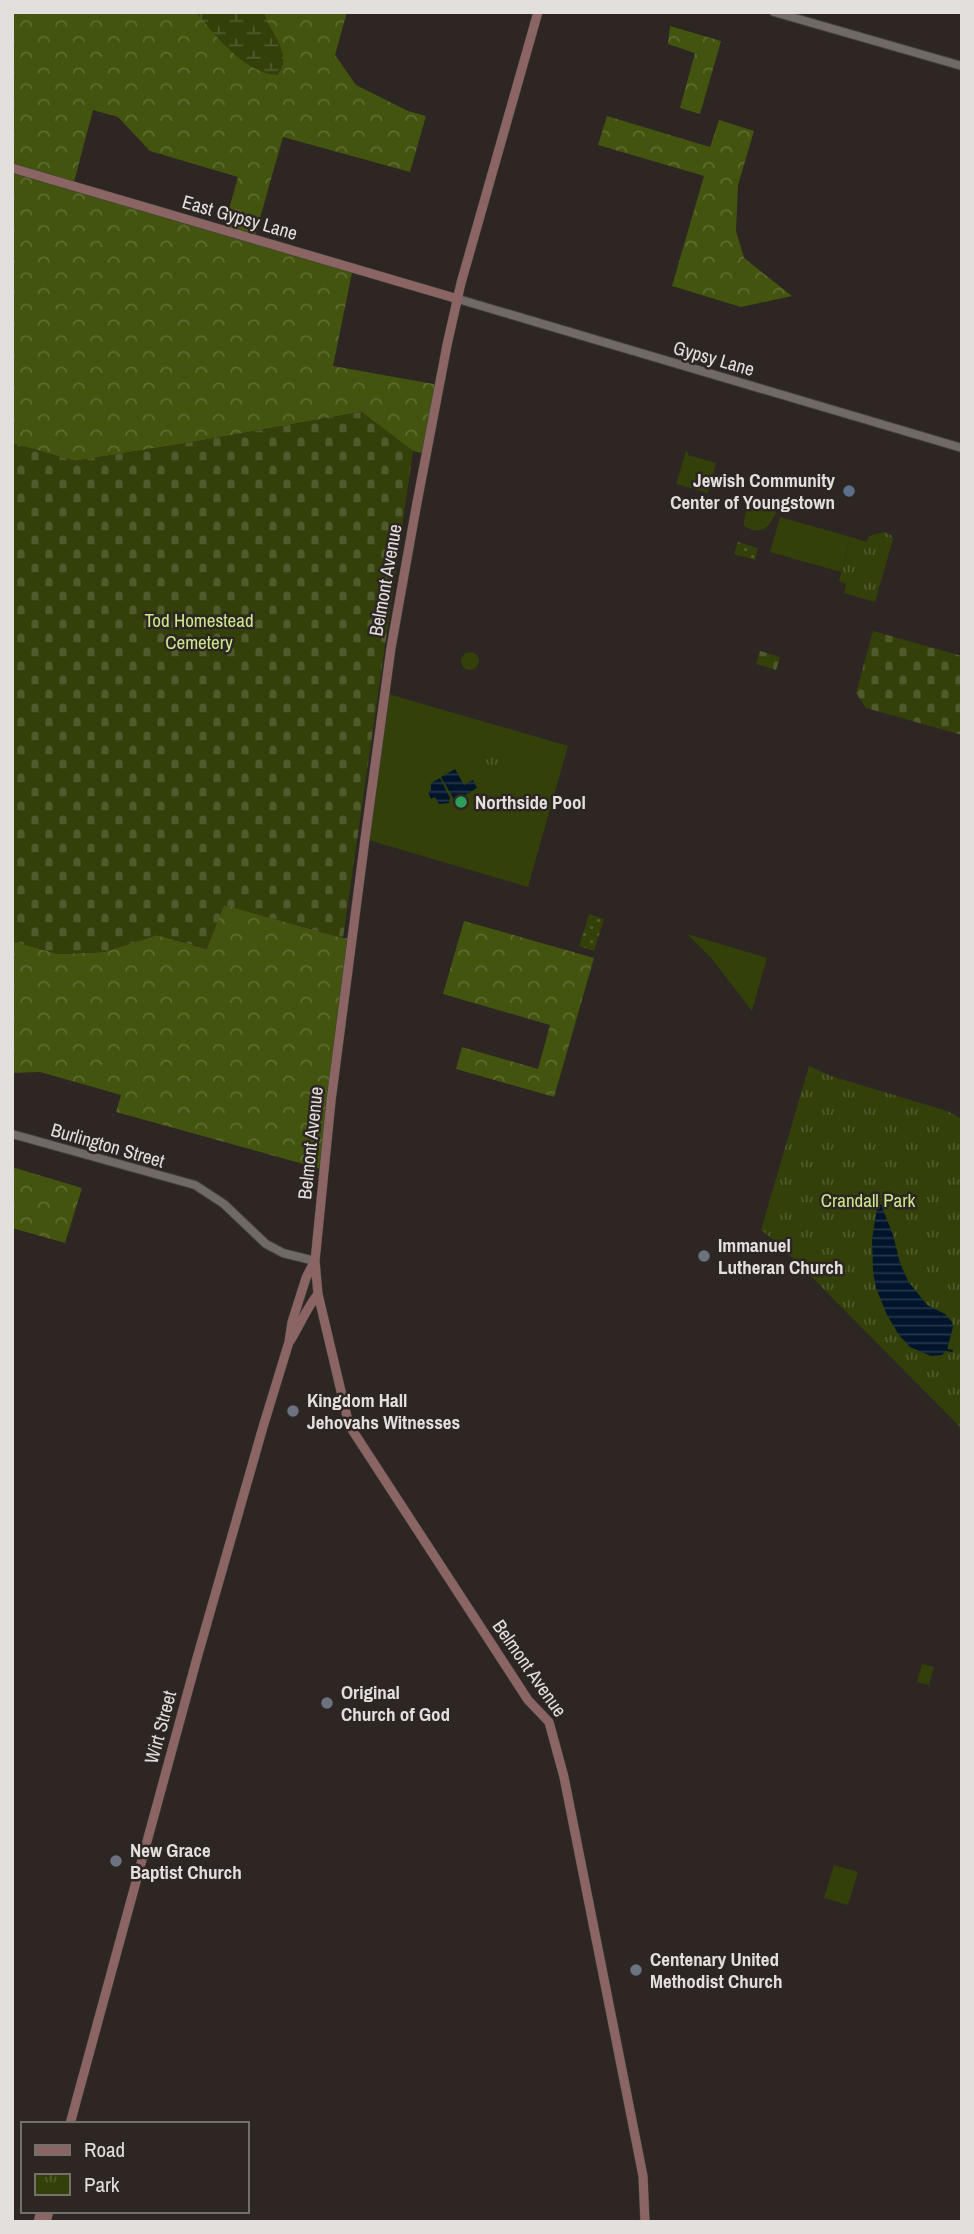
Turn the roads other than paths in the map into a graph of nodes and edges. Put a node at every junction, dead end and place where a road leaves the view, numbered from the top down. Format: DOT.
graph roads {
  1 [pos="538,12"];
  2 [pos="774,12"];
  3 [pos="962,66"];
  4 [pos="12,169"];
  5 [pos="458,299"];
  6 [pos="962,448"];
  7 [pos="12,1134"];
  8 [pos="315,1261"];
  9 [pos="318,1294"];
  10 [pos="289,1342"];
  11 [pos="71,2122"];
  12 [pos="645,2222"];
  1 -- 5 [label="main road, Belmont Avenue"];
  2 -- 3 [label="street"];
  4 -- 5 [label="main road, East Gypsy Lane"];
  5 -- 6 [label="street, Gypsy Lane"];
  5 -- 8 [label="main road, Belmont Avenue"];
  7 -- 8 [label="street, Burlington Street"];
  8 -- 9 [label="main road, Belmont Avenue"];
  8 -- 10 [label="main road, Wirt Street"];
  9 -- 10 [label="main road, Wirt Street"];
  9 -- 12 [label="main road, Belmont Avenue"];
  10 -- 11 [label="main road, Wirt Street"];
}
